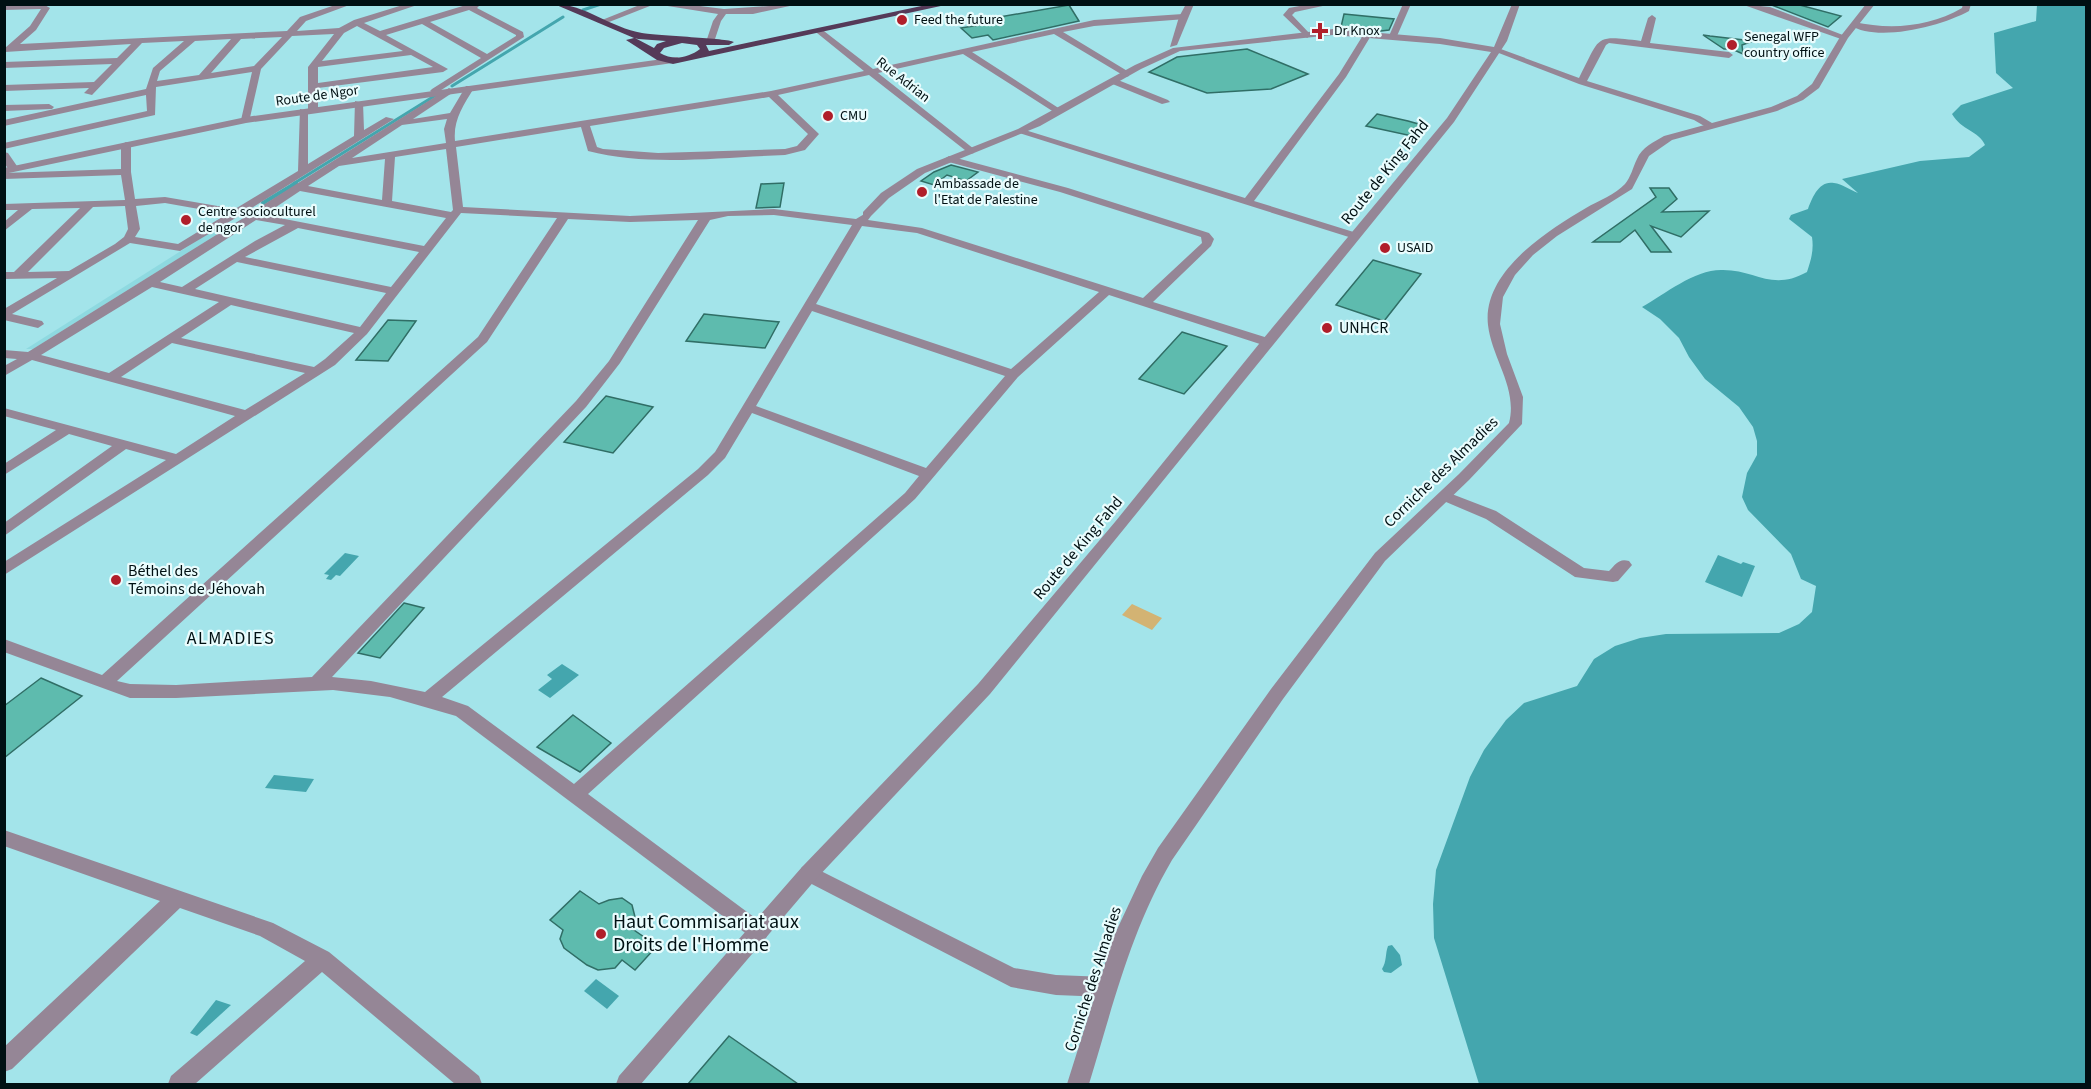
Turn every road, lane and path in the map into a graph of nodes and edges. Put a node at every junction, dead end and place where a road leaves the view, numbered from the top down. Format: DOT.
graph roads {
  1 [pos="348,4"];
  2 [pos="416,4"];
  3 [pos="651,4"];
  4 [pos="659,4"];
  5 [pos="795,4"];
  6 [pos="921,4"];
  7 [pos="946,4"];
  8 [pos="1190,4"];
  9 [pos="1328,4"];
  10 [pos="1407,4"];
  11 [pos="1516,4"];
  12 [pos="1745,4"];
  13 [pos="1871,4"];
  14 [pos="1967,4"];
  15 [pos="41,5"];
  16 [pos="474,6"];
  17 [pos="554,6"];
  18 [pos="4,8"];
  19 [pos="724,12"];
  20 [pos="1183,17"];
  21 [pos="1652,18"];
  22 [pos="423,21"];
  23 [pos="357,22"];
  24 [pos="601,22"];
  25 [pos="341,31"];
  26 [pos="820,31"];
  27 [pos="1849,31"];
  28 [pos="1054,32"];
  29 [pos="289,33"];
  30 [pos="379,34"];
  31 [pos="1307,34"];
  32 [pos="1368,34"];
  33 [pos="238,36"];
  34 [pos="1393,36"];
  35 [pos="193,38"];
  36 [pos="682,40"];
  37 [pos="139,41"];
  38 [pos="697,42"];
  39 [pos="710,42"];
  40 [pos="1645,44"];
  41 [pos="1175,47"];
  42 [pos="8,50"];
  43 [pos="1495,50"];
  44 [pos="964,51"];
  45 [pos="412,52"];
  46 [pos="655,53"];
  47 [pos="1729,55"];
  48 [pos="695,57"];
  49 [pos="488,58"];
  50 [pos="677,60"];
  51 [pos="119,62"];
  52 [pos="636,64"];
  53 [pos="4,65"];
  54 [pos="315,65"];
  55 [pos="257,68"];
  56 [pos="443,69"];
  57 [pos="870,72"];
  58 [pos="1126,74"];
  59 [pos="203,76"];
  60 [pos="458,77"];
  61 [pos="1113,81"];
  62 [pos="1582,82"];
  63 [pos="96,85"];
  64 [pos="313,86"];
  65 [pos="4,88"];
  66 [pos="152,88"];
  67 [pos="469,88"];
  68 [pos="449,91"];
  69 [pos="432,93"];
  70 [pos="771,94"];
  71 [pos="1165,102"];
  72 [pos="358,103"];
  73 [pos="79,107"];
  74 [pos="4,108"];
  75 [pos="308,110"];
  76 [pos="1057,111"];
  77 [pos="453,115"];
  78 [pos="246,120"];
  79 [pos="4,123"];
  80 [pos="398,124"];
  81 [pos="585,125"];
  82 [pos="1709,126"];
  83 [pos="1022,132"];
  84 [pos="359,137"];
  85 [pos="126,145"];
  86 [pos="450,145"];
  87 [pos="4,146"];
  88 [pos="970,150"];
  89 [pos="390,154"];
  90 [pos="4,156"];
  91 [pos="949,159"];
  92 [pos="340,163"];
  93 [pos="10,170"];
  94 [pos="303,171"];
  95 [pos="126,172"];
  96 [pos="4,176"];
  97 [pos="300,188"];
  98 [pos="1248,202"];
  99 [pos="131,203"];
  100 [pos="387,203"];
  101 [pos="90,204"];
  102 [pos="29,206"];
  103 [pos="4,207"];
  104 [pos="239,213"];
  105 [pos="457,213"];
  106 [pos="256,216"];
  107 [pos="564,216"];
  108 [pos="706,217"];
  109 [pos="863,218"];
  110 [pos="297,224"];
  111 [pos="4,228"];
  112 [pos="1356,236"];
  113 [pos="128,239"];
  114 [pos="428,250"];
  115 [pos="236,258"];
  116 [pos="71,274"];
  117 [pos="11,276"];
  118 [pos="150,283"];
  119 [pos="184,291"];
  120 [pos="393,291"];
  121 [pos="1106,292"];
  122 [pos="229,301"];
  123 [pos="1144,304"];
  124 [pos="810,306"];
  125 [pos="6,313"];
  126 [pos="38,324"];
  127 [pos="363,331"];
  128 [pos="170,339"];
  129 [pos="1267,342"];
  130 [pos="8,356"];
  131 [pos="31,356"];
  132 [pos="315,371"];
  133 [pos="4,372"];
  134 [pos="1013,374"];
  135 [pos="110,378"];
  136 [pos="750,408"];
  137 [pos="7,415"];
  138 [pos="246,416"];
  139 [pos="67,429"];
  140 [pos="124,444"];
  141 [pos="178,459"];
  142 [pos="4,471"];
  143 [pos="927,474"];
  144 [pos="1444,496"];
  145 [pos="4,531"];
  146 [pos="1624,565"];
  147 [pos="4,570"];
  148 [pos="4,645"];
  149 [pos="104,683"];
  150 [pos="316,683"];
  151 [pos="429,698"];
  152 [pos="576,794"];
  153 [pos="4,838"];
  154 [pos="809,873"];
  155 [pos="177,898"];
  156 [pos="759,932"];
  157 [pos="322,958"];
  158 [pos="1106,987"];
  159 [pos="4,1062"];
  160 [pos="179,1084"];
  161 [pos="471,1084"];
  162 [pos="627,1084"];
  163 [pos="1078,1084"];
  1 -- 29 [label="street"];
  2 -- 23 [label="street"];
  3 -- 24 [label="street"];
  4 -- 19 [label="street"];
  5 -- 19 [label="street"];
  6 -- 39 [label="highway"];
  7 -- 26 [label="highway"];
  8 -- 20 [label="street"];
  9 -- 31 [label="street"];
  10 -- 34 [label="street"];
  11 -- 43 [label="street, Route de King Fahd"];
  12 -- 27 [label="street"];
  13 -- 27 [label="street, Corniche des Almadies"];
  14 -- 27 [label="street"];
  15 -- 18 [label="street"];
  15 -- 42 [label="street"];
  16 -- 22 [label="street"];
  16 -- 49 [label="street"];
  17 -- 24 [label="highway"];
  17 -- 46 [label="highway"];
  19 -- 39 [label="street"];
  20 -- 28 [label="street"];
  20 -- 41 [label="street"];
  21 -- 40 [label="street"];
  22 -- 30 [label="street"];
  22 -- 49 [label="street"];
  23 -- 25 [label="street"];
  23 -- 30 [label="street"];
  24 -- 36 [label="highway"];
  25 -- 29 [label="street"];
  25 -- 54 [label="street"];
  26 -- 48 [label="highway"];
  26 -- 57 [label="street, Rue Adrian"];
  27 -- 82 [label="street, Corniche des Almadies"];
  28 -- 44 [label="street"];
  28 -- 58 [label="street"];
  29 -- 33 [label="street"];
  29 -- 55 [label="street"];
  30 -- 45 [label="street"];
  31 -- 32 [label="street"];
  31 -- 41 [label="street"];
  32 -- 34 [label="street"];
  32 -- 98 [label="street"];
  33 -- 35 [label="street"];
  33 -- 59 [label="street"];
  34 -- 43 [label="street"];
  35 -- 37 [label="street"];
  35 -- 66 [label="street"];
  36 -- 38 [label="highway"];
  36 -- 46 [label="highway"];
  37 -- 42 [label="street"];
  37 -- 51 [label="street"];
  38 -- 39 [label="highway"];
  38 -- 48 [label="highway"];
  40 -- 47 [label="street"];
  40 -- 62 [label="street"];
  41 -- 58 [label="street"];
  43 -- 62 [label="street"];
  43 -- 112 [label="street, Route de King Fahd"];
  44 -- 57 [label="street"];
  44 -- 76 [label="street"];
  45 -- 54 [label="street"];
  45 -- 56 [label="street"];
  46 -- 50 [label="highway"];
  46 -- 52 [label="street"];
  48 -- 50 [label="highway"];
  49 -- 60 [label="street"];
  50 -- 52 [label="street, Route de Ngor"];
  51 -- 53 [label="street"];
  51 -- 63 [label="street"];
  52 -- 67 [label="street, Route de Ngor"];
  54 -- 64 [label="street"];
  55 -- 59 [label="street"];
  55 -- 78 [label="street"];
  56 -- 60 [label="street"];
  56 -- 64 [label="street"];
  57 -- 70 [label="street"];
  57 -- 88 [label="street, Rue Adrian"];
  58 -- 61 [label="street"];
  59 -- 66 [label="street"];
  60 -- 69 [label="street"];
  61 -- 71 [label="street"];
  61 -- 76 [label="street"];
  62 -- 82 [label="street"];
  63 -- 65 [label="street"];
  63 -- 73 [label="street"];
  64 -- 75 [label="street"];
  66 -- 73 [label="street"];
  66 -- 87 [label="street"];
  67 -- 68 [label="street, Route de Ngor"];
  67 -- 77 [label="street"];
  68 -- 69 [label="street, Route de Ngor"];
  68 -- 80 [label="street"];
  69 -- 72 [label="street, Route de Ngor"];
  69 -- 84 [label="street"];
  70 -- 81 [label="street"];
  70 -- 81 [label="street"];
  72 -- 75 [label="street, Route de Ngor"];
  72 -- 84 [label="street"];
  73 -- 74 [label="street"];
  73 -- 79 [label="street"];
  75 -- 78 [label="street, Route de Ngor"];
  75 -- 94 [label="street"];
  76 -- 83 [label="street"];
  77 -- 80 [label="street"];
  77 -- 86 [label="street"];
  78 -- 85 [label="street, Route de Ngor"];
  80 -- 92 [label="street"];
  81 -- 86 [label="street"];
  82 -- 144 [label="street, Corniche des Almadies"];
  83 -- 88 [label="street"];
  83 -- 98 [label="street"];
  84 -- 94 [label="street"];
  85 -- 93 [label="street, Route de Ngor"];
  85 -- 95 [label="street"];
  86 -- 89 [label="street"];
  86 -- 105 [label="street"];
  88 -- 91 [label="street"];
  89 -- 92 [label="street"];
  89 -- 100 [label="street"];
  90 -- 93 [label="street"];
  91 -- 109 [label="street"];
  91 -- 123 [label="street"];
  92 -- 97 [label="street"];
  94 -- 104 [label="street"];
  95 -- 96 [label="street"];
  95 -- 99 [label="street"];
  97 -- 100 [label="street"];
  97 -- 106 [label="street"];
  98 -- 112 [label="street"];
  99 -- 101 [label="street"];
  99 -- 104 [label="street"];
  99 -- 113 [label="street"];
  100 -- 105 [label="street"];
  101 -- 102 [label="street"];
  101 -- 117 [label="street"];
  102 -- 103 [label="street"];
  102 -- 111 [label="street"];
  104 -- 106 [label="street"];
  104 -- 113 [label="street"];
  105 -- 107 [label="street"];
  105 -- 114 [label="street"];
  106 -- 110 [label="street"];
  106 -- 118 [label="street"];
  107 -- 108 [label="street"];
  107 -- 149 [label="street"];
  108 -- 109 [label="street"];
  108 -- 150 [label="street"];
  109 -- 121 [label="street"];
  109 -- 124 [label="street"];
  110 -- 114 [label="street"];
  110 -- 115 [label="street"];
  112 -- 129 [label="street, Route de King Fahd"];
  113 -- 116 [label="street"];
  114 -- 120 [label="street"];
  115 -- 119 [label="street"];
  115 -- 120 [label="street"];
  116 -- 117 [label="street"];
  116 -- 125 [label="street"];
  118 -- 119 [label="street"];
  118 -- 131 [label="street"];
  119 -- 122 [label="street"];
  120 -- 127 [label="street"];
  121 -- 123 [label="street"];
  121 -- 134 [label="street"];
  122 -- 127 [label="street"];
  122 -- 128 [label="street"];
  123 -- 129 [label="street"];
  124 -- 134 [label="street"];
  124 -- 136 [label="street"];
  125 -- 126 [label="street"];
  127 -- 132 [label="street"];
  128 -- 132 [label="street"];
  128 -- 135 [label="street"];
  129 -- 154 [label="street, Route de King Fahd"];
  130 -- 131 [label="street"];
  131 -- 133 [label="street"];
  131 -- 135 [label="street"];
  132 -- 138 [label="street"];
  134 -- 143 [label="street"];
  135 -- 138 [label="street"];
  136 -- 143 [label="street"];
  136 -- 151 [label="street"];
  137 -- 139 [label="street"];
  138 -- 141 [label="street"];
  139 -- 140 [label="street"];
  139 -- 142 [label="street"];
  140 -- 141 [label="street"];
  140 -- 145 [label="street"];
  141 -- 147 [label="street"];
  143 -- 152 [label="street"];
  144 -- 146 [label="street"];
  144 -- 158 [label="street, Corniche des Almadies"];
  148 -- 149 [label="street"];
  149 -- 150 [label="street"];
  150 -- 151 [label="street"];
  151 -- 152 [label="street"];
  152 -- 156 [label="street"];
  153 -- 155 [label="street"];
  154 -- 156 [label="street, Route de King Fahd"];
  154 -- 158 [label="street"];
  155 -- 157 [label="street"];
  155 -- 159 [label="street"];
  156 -- 162 [label="street, Route de King Fahd"];
  157 -- 160 [label="street"];
  157 -- 161 [label="street"];
  158 -- 163 [label="street, Corniche des Almadies"];
}
